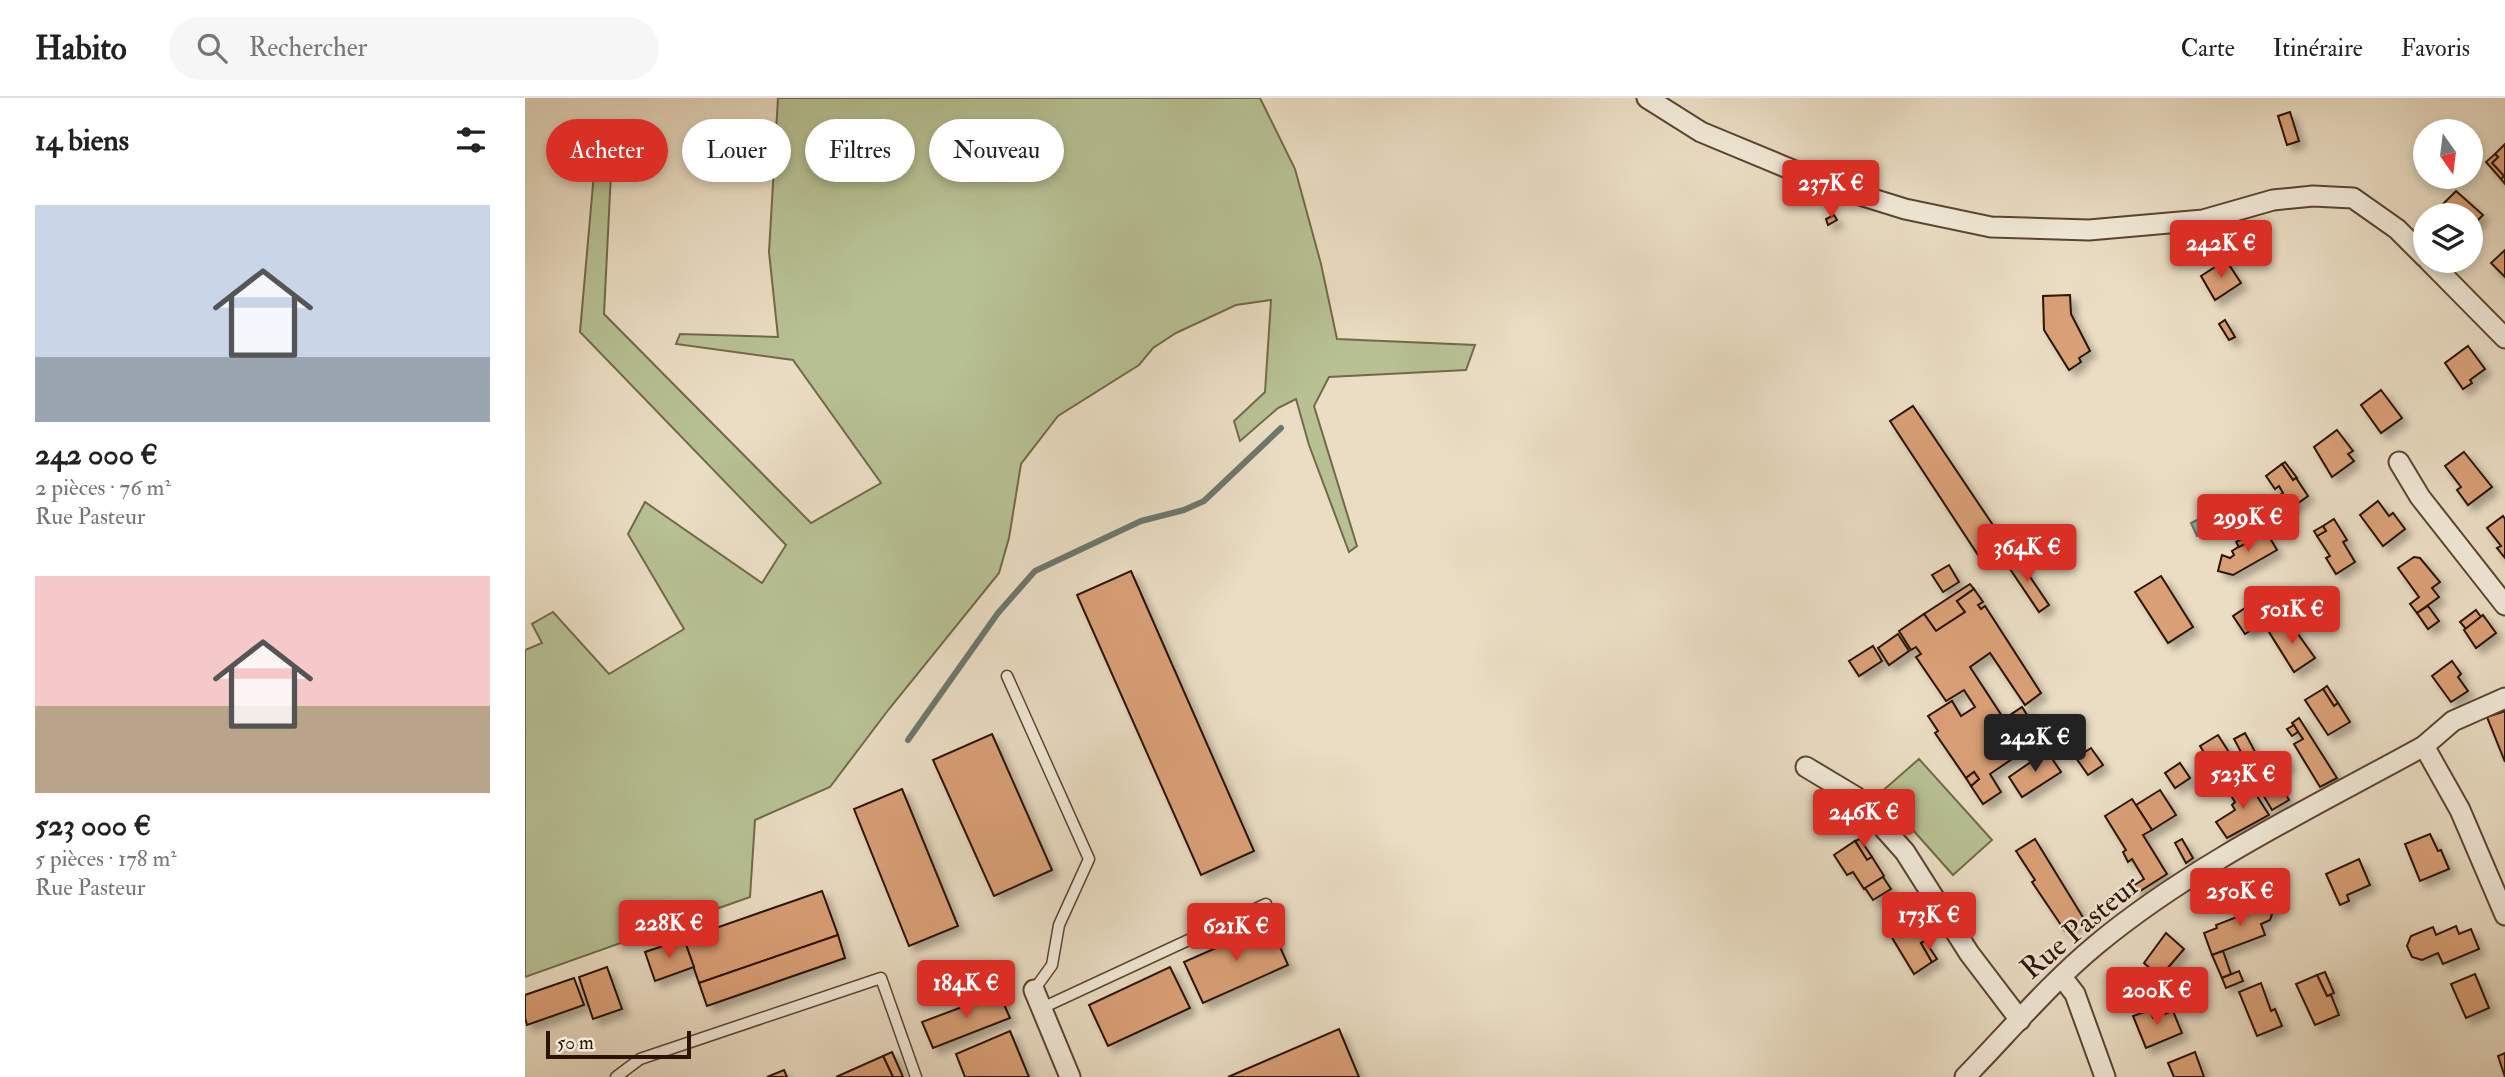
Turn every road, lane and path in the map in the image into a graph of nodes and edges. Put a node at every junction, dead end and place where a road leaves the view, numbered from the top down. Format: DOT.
graph roads {
  1 [pos="1647,98"];
  2 [pos="2413,245"];
  3 [pos="2441,273"];
  4 [pos="2505,338"];
  5 [pos="2399,462"];
  6 [pos="2505,605"];
  7 [pos="1007,676"];
  8 [pos="2505,698"];
  9 [pos="2424,746"];
  10 [pos="1806,767"];
  11 [pos="1266,904"];
  12 [pos="2505,915"];
  13 [pos="2062,977"];
  14 [pos="1034,990"];
  15 [pos="1042,1008"];
  16 [pos="2020,1020"];
  17 [pos="616,1077"];
  18 [pos="916,1077"];
  19 [pos="1070,1077"];
  20 [pos="1965,1077"];
  21 [pos="2105,1077"];
  1 -- 2 [label="street"];
  3 -- 4 [label="street"];
  5 -- 6 [label="street"];
  7 -- 14 [label="lane"];
  8 -- 9 [label="street, Rue Pasteur"];
  9 -- 12 [label="street"];
  9 -- 13 [label="street, Rue Pasteur"];
  10 -- 16 [label="street"];
  11 -- 15 [label="lane"];
  13 -- 16 [label="street, Rue Pasteur"];
  13 -- 21 [label="street"];
  14 -- 15 [label="street"];
  15 -- 19 [label="street"];
  16 -- 20 [label="street, Rue Pasteur"];
  17 -- 18 [label="lane"];
}
